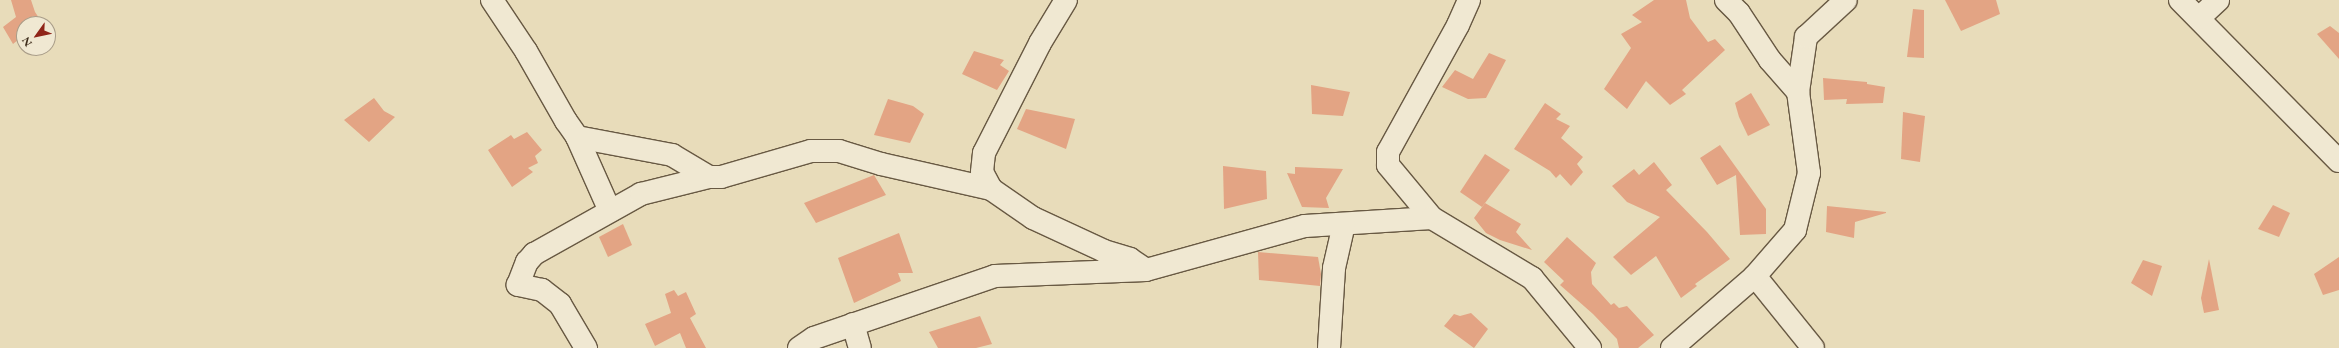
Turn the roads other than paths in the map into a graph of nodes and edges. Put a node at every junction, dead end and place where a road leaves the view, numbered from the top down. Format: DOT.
graph roads {
  1 [pos="492,0"];
  2 [pos="1066,0"];
  3 [pos="1469,0"];
  4 [pos="1726,0"];
  5 [pos="1846,0"];
  6 [pos="2180,0"];
  7 [pos="2218,0"];
  8 [pos="2199,18"];
  9 [pos="1798,92"];
  10 [pos="578,136"];
  11 [pos="2339,161"];
  12 [pos="709,177"];
  13 [pos="990,189"];
  14 [pos="610,211"];
  15 [pos="1432,218"];
  16 [pos="1344,224"];
  17 [pos="1146,270"];
  18 [pos="1755,276"];
  19 [pos="853,324"];
  20 [pos="586,348"];
  21 [pos="799,348"];
  22 [pos="860,348"];
  23 [pos="1329,348"];
  24 [pos="1590,348"];
  25 [pos="1672,348"];
  26 [pos="1813,348"];
  1 -- 10 [label="street"];
  2 -- 13 [label="street"];
  3 -- 15 [label="street"];
  4 -- 9 [label="street"];
  5 -- 9 [label="street"];
  6 -- 8 [label="street"];
  7 -- 8 [label="street"];
  8 -- 11 [label="street"];
  9 -- 18 [label="street"];
  10 -- 12 [label="street"];
  10 -- 14 [label="street"];
  12 -- 13 [label="street"];
  12 -- 14 [label="street"];
  13 -- 17 [label="street"];
  14 -- 20 [label="street"];
  15 -- 16 [label="street"];
  15 -- 24 [label="street"];
  16 -- 17 [label="street"];
  16 -- 23 [label="street"];
  17 -- 19 [label="street"];
  18 -- 25 [label="street"];
  18 -- 26 [label="street"];
  19 -- 21 [label="street"];
  19 -- 22 [label="street"];
}
